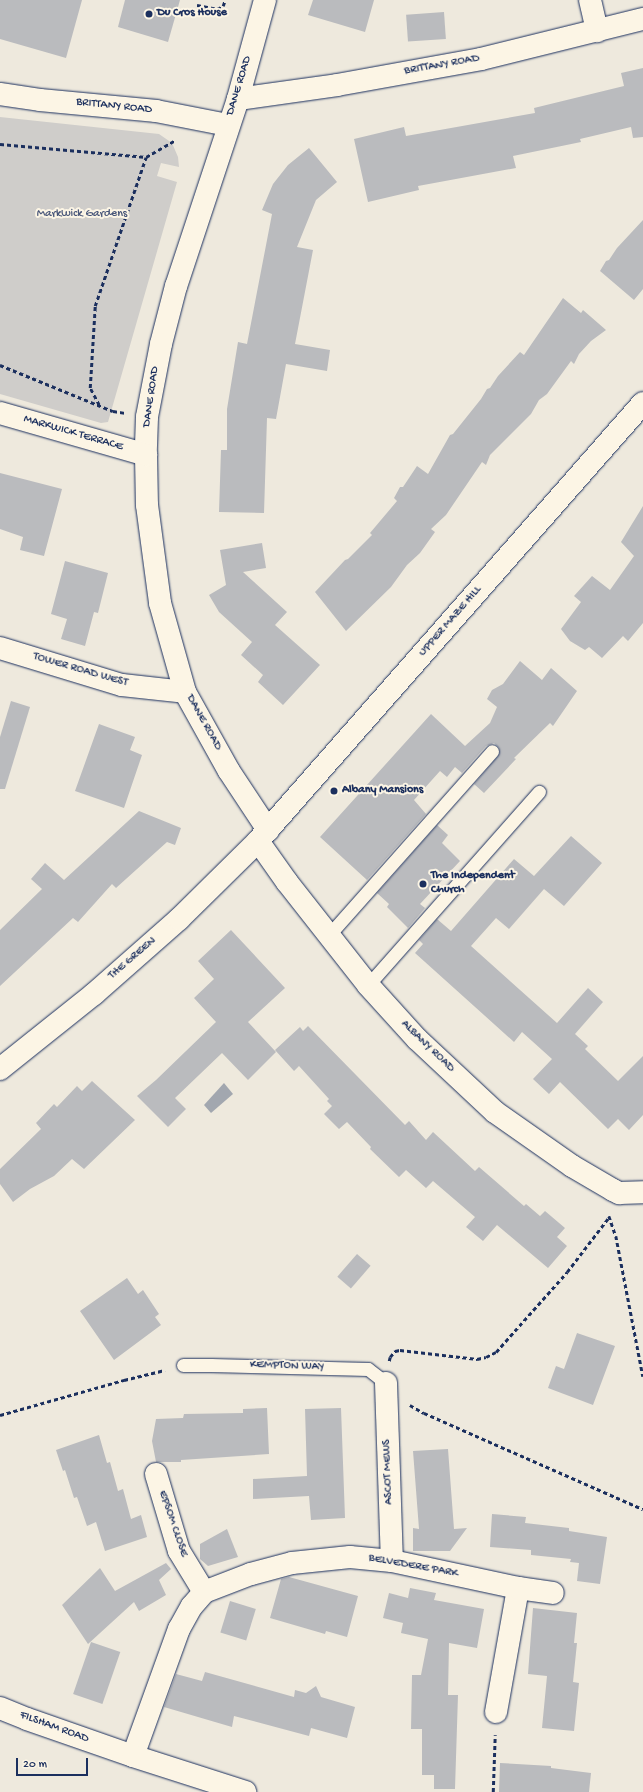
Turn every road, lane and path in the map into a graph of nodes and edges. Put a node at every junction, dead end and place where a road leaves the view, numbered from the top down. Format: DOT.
graph roads {
  1 [pos="225,0"];
  2 [pos="265,0"];
  3 [pos="590,0"];
  4 [pos="197,5"];
  5 [pos="643,19"];
  6 [pos="597,31"];
  7 [pos="0,94"];
  8 [pos="238,99"];
  9 [pos="204,120"];
  10 [pos="228,125"];
  11 [pos="0,144"];
  12 [pos="146,157"];
  13 [pos="0,365"];
  14 [pos="643,403"];
  15 [pos="99,405"];
  16 [pos="0,413"];
  17 [pos="147,417"];
  18 [pos="146,455"];
  19 [pos="0,648"];
  20 [pos="186,692"];
  21 [pos="492,752"];
  22 [pos="538,792"];
  23 [pos="263,835"];
  24 [pos="328,936"];
  25 [pos="368,985"];
  26 [pos="0,1069"];
  27 [pos="613,1190"];
  28 [pos="643,1192"];
  29 [pos="609,1217"];
  30 [pos="183,1366"];
  31 [pos="643,1376"];
  32 [pos="387,1386"];
  33 [pos="0,1416"];
  34 [pos="156,1474"];
  35 [pos="643,1509"];
  36 [pos="392,1561"];
  37 [pos="518,1588"];
  38 [pos="204,1592"];
  39 [pos="553,1593"];
  40 [pos="0,1708"];
  41 [pos="496,1712"];
  42 [pos="134,1756"];
  43 [pos="245,1792"];
  44 [pos="493,1792"];
  1 -- 4 [label="path"];
  2 -- 8 [label="street, DANE ROAD"];
  3 -- 6 [label="street"];
  5 -- 6 [label="street, BRITTANY ROAD"];
  6 -- 8 [label="street, BRITTANY ROAD"];
  7 -- 9 [label="street, BRITTANY ROAD"];
  8 -- 10 [label="street, DANE ROAD"];
  9 -- 10 [label="street, BRITTANY ROAD"];
  9 -- 12 [label="path"];
  10 -- 17 [label="street, DANE ROAD"];
  11 -- 12 [label="path"];
  12 -- 15 [label="path"];
  13 -- 15 [label="path"];
  14 -- 23 [label="street, UPPER MAZE HILL"];
  15 -- 17 [label="path"];
  16 -- 18 [label="street, MARKWICK TERRACE"];
  17 -- 18 [label="street, DANE ROAD"];
  18 -- 20 [label="street, DANE ROAD"];
  19 -- 20 [label="street, TOWER ROAD WEST"];
  20 -- 23 [label="street, DANE ROAD"];
  21 -- 24 [label="lane"];
  22 -- 25 [label="lane"];
  23 -- 24 [label="street, ALBANY ROAD"];
  23 -- 26 [label="street, THE GREEN"];
  24 -- 25 [label="street, ALBANY ROAD"];
  25 -- 27 [label="street, ALBANY ROAD"];
  27 -- 28 [label="street, ALBANY ROAD"];
  27 -- 29 [label="path"];
  29 -- 31 [label="path"];
  29 -- 32 [label="path"];
  30 -- 32 [label="lane, KEMPTON WAY"];
  30 -- 33 [label="path"];
  32 -- 35 [label="path"];
  32 -- 36 [label="street, ASCOT MEWS"];
  34 -- 38 [label="street, EPSOM CLOSE"];
  36 -- 37 [label="street, BELVEDERE PARK"];
  36 -- 38 [label="street, BELVEDERE PARK"];
  37 -- 39 [label="street, BELVEDERE PARK"];
  37 -- 41 [label="street"];
  38 -- 42 [label="street, BELVEDERE PARK"];
  40 -- 42 [label="street, FILSHAM ROAD"];
  41 -- 44 [label="path"];
  42 -- 43 [label="street, FILSHAM ROAD"];
}
